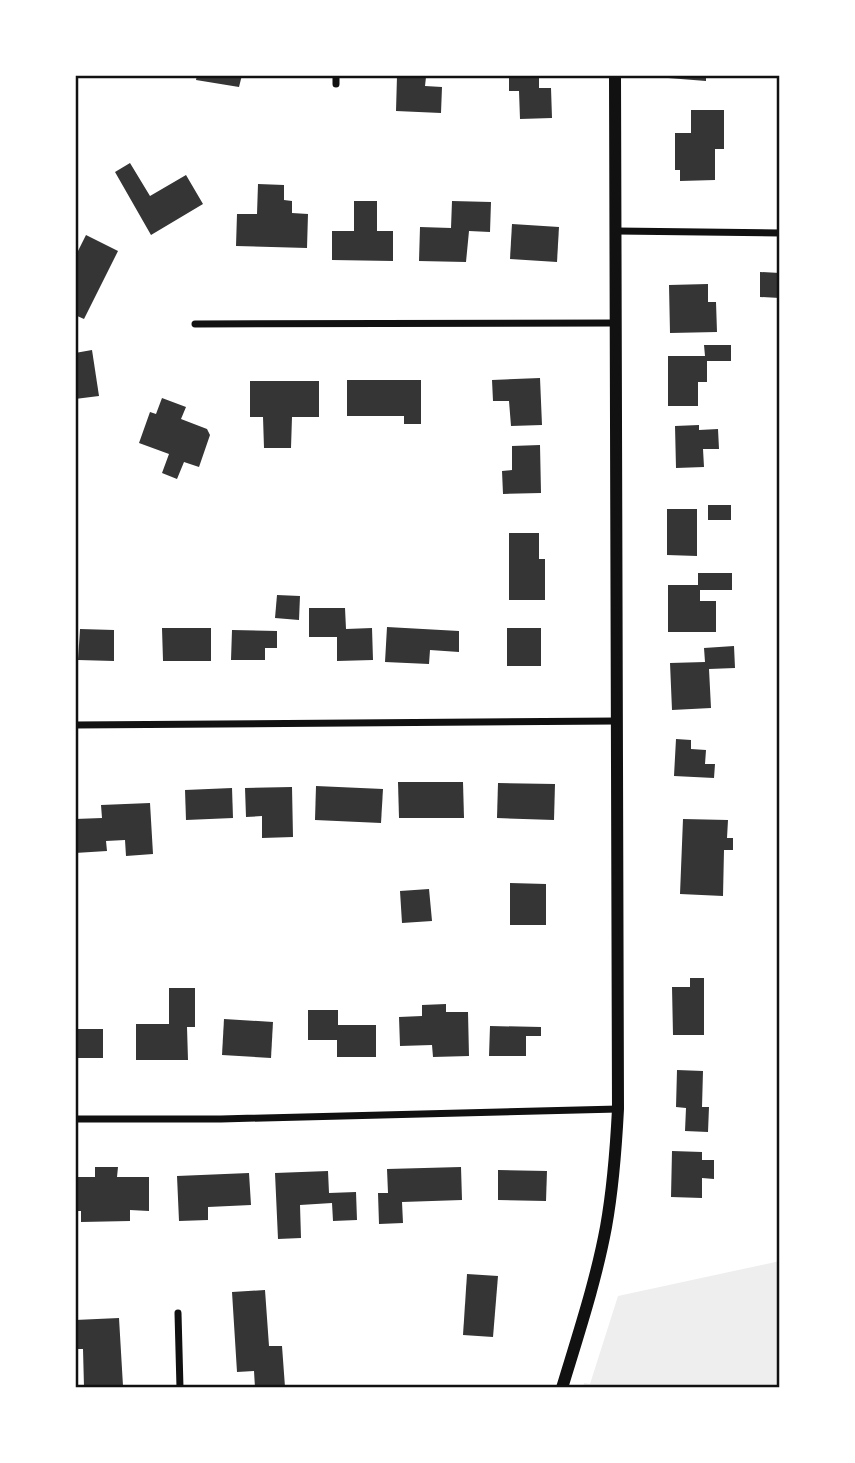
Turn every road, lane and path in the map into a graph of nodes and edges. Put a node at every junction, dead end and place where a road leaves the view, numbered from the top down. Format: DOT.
graph roads {
  1 [pos="615,75"];
  2 [pos="617,231"];
  3 [pos="780,233"];
  4 [pos="615,323"];
  5 [pos="195,324"];
  6 [pos="616,722"];
  7 [pos="75,725"];
  8 [pos="618,1108"];
  9 [pos="75,1119"];
  10 [pos="178,1313"];
  11 [pos="180,1388"];
  12 [pos="562,1388"];
  1 -- 2 [label="street"];
  2 -- 3 [label="street"];
  2 -- 4 [label="street"];
  4 -- 5 [label="street"];
  4 -- 6 [label="street"];
  6 -- 7 [label="street"];
  6 -- 8 [label="street"];
  8 -- 9 [label="street"];
  8 -- 12 [label="street"];
  10 -- 11 [label="street"];
}
